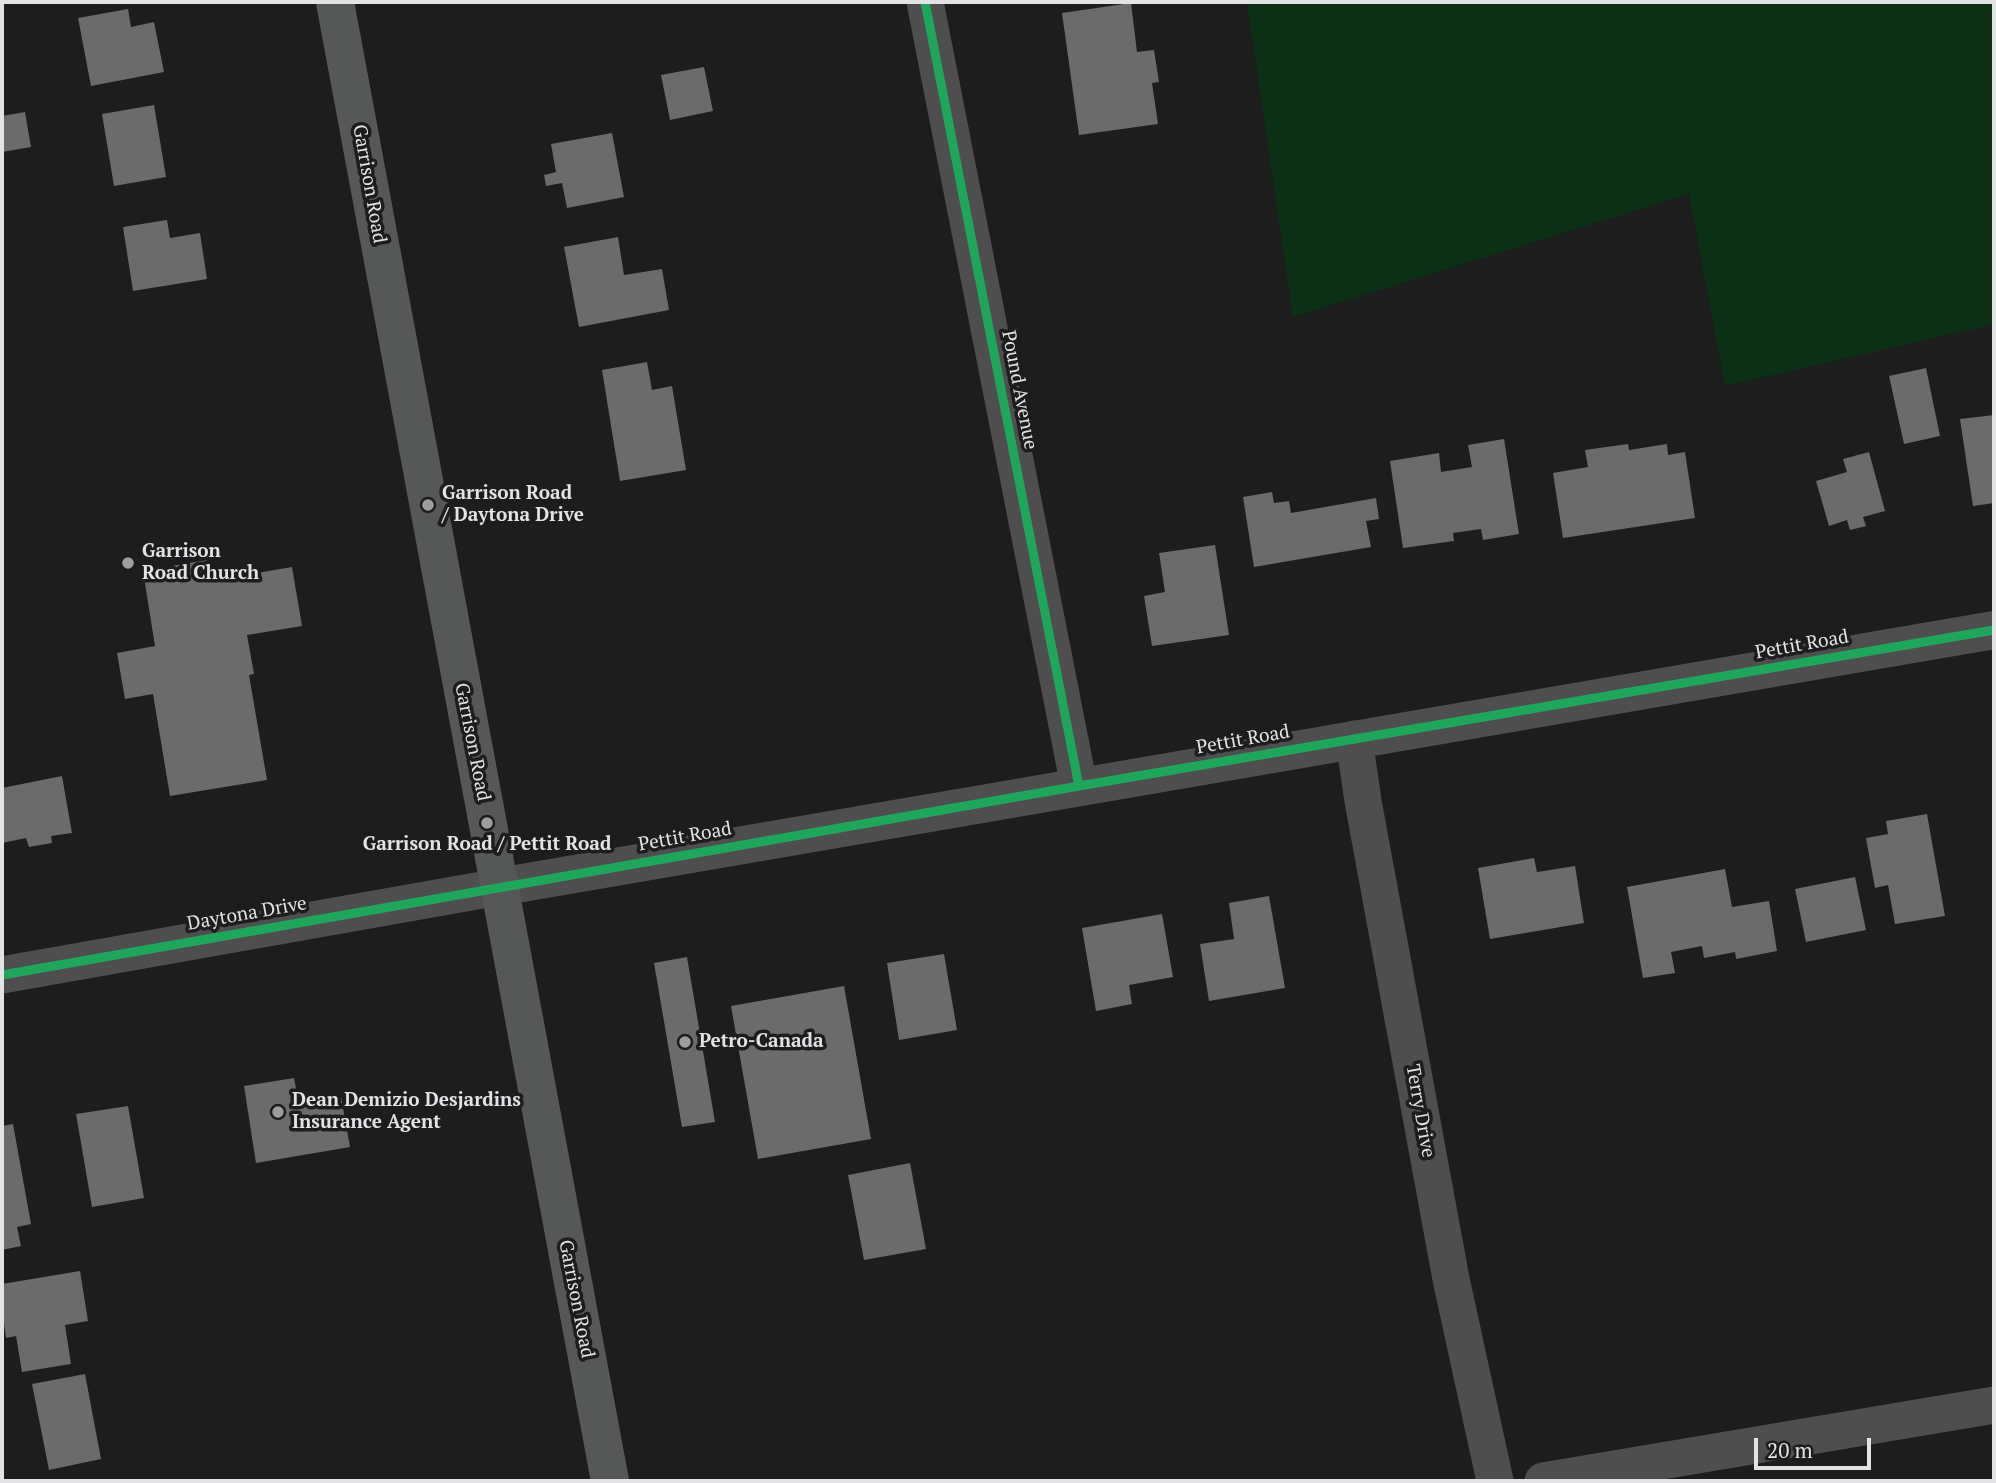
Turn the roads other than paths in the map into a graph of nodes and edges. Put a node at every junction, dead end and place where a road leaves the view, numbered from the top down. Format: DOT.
graph roads {
  1 [pos="335,2"];
  2 [pos="925,2"];
  3 [pos="1994,630"];
  4 [pos="1354,739"];
  5 [pos="1079,786"];
  6 [pos="499,887"];
  7 [pos="2,975"];
  8 [pos="1994,1408"];
  9 [pos="610,1481"];
  10 [pos="1495,1481"];
  11 [pos="1543,1481"];
  1 -- 6 [label="main road, Garrison Road"];
  2 -- 5 [label="street, Pound Avenue"];
  3 -- 4 [label="street, Pettit Road"];
  4 -- 5 [label="street, Pettit Road"];
  4 -- 10 [label="street, Terry Drive"];
  5 -- 6 [label="street, Pettit Road"];
  6 -- 7 [label="street, Daytona Drive"];
  6 -- 9 [label="main road, Garrison Road"];
  8 -- 11 [label="street"];
}
